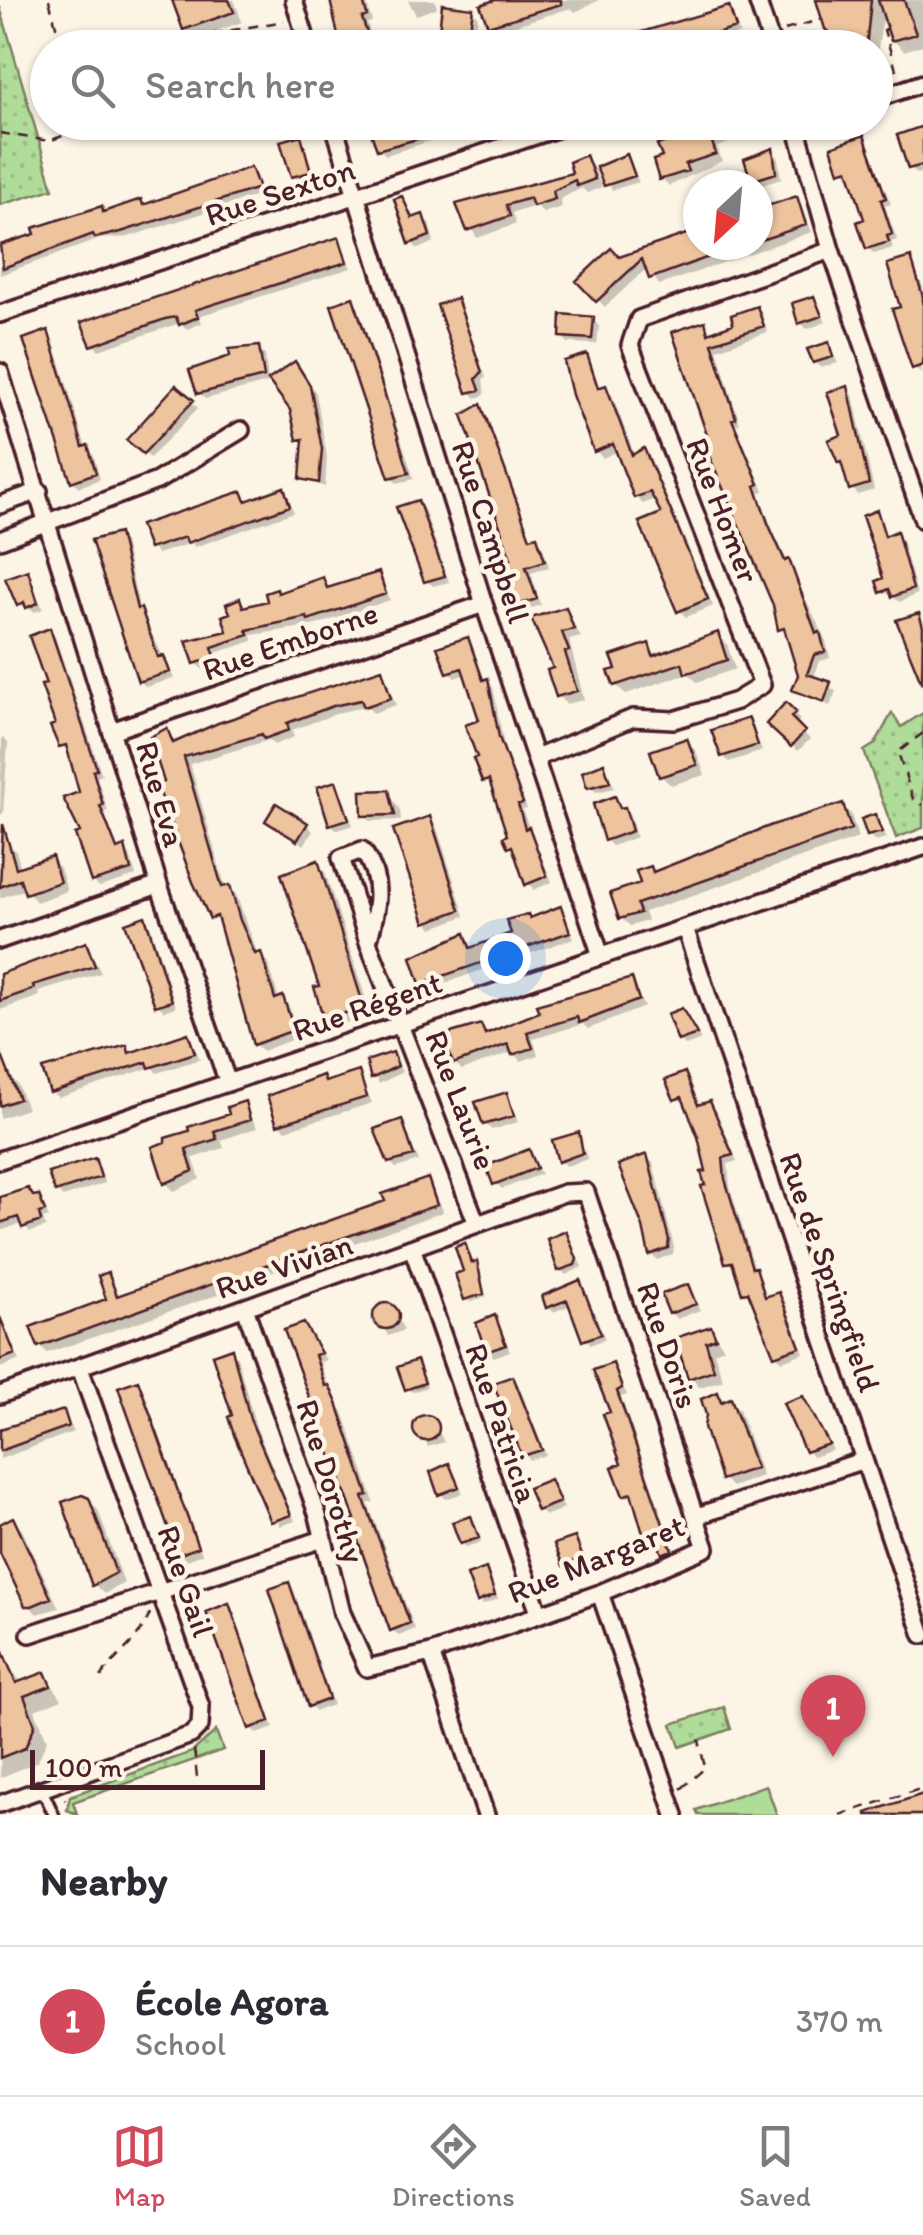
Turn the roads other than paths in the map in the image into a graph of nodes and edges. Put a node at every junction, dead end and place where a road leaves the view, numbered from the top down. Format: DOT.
graph roads {
  1 [pos="294,0"];
  2 [pos="756,0"];
  3 [pos="304,30"];
  4 [pos="766,30"];
  5 [pos="923,83"];
  6 [pos="893,93"];
  7 [pos="340,140"];
  8 [pos="523,140"];
  9 [pos="802,140"];
  10 [pos="357,195"];
  11 [pos="831,250"];
  12 [pos="0,314"];
  13 [pos="0,372"];
  14 [pos="241,430"];
  15 [pos="39,491"];
  16 [pos="0,505"];
  17 [pos="49,520"];
  18 [pos="923,520"];
  19 [pos="0,540"];
  20 [pos="484,604"];
  21 [pos="114,730"];
  22 [pos="536,758"];
  23 [pos="923,847"];
  24 [pos="159,885"];
  25 [pos="685,928"];
  26 [pos="0,940"];
  27 [pos="368,942"];
  28 [pos="602,956"];
  29 [pos="402,1024"];
  30 [pos="228,1082"];
  31 [pos="0,1160"];
  32 [pos="586,1192"];
  33 [pos="477,1224"];
  34 [pos="413,1250"];
  35 [pos="245,1308"];
  36 [pos="80,1368"];
  37 [pos="0,1396"];
  38 [pos="864,1460"];
  39 [pos="697,1516"];
  40 [pos="323,1539"];
  41 [pos="162,1592"];
  42 [pos="600,1593"];
  43 [pos="539,1614"];
  44 [pos="30,1634"];
  45 [pos="923,1635"];
  46 [pos="431,1652"];
  47 [pos="367,1668"];
  48 [pos="42,1789"];
  49 [pos="0,1804"];
  50 [pos="54,1815"];
  51 [pos="486,1815"];
  52 [pos="675,1815"];
  1 -- 3 [label="street"];
  2 -- 4 [label="street"];
  5 -- 6 [label="street"];
  7 -- 10 [label="street, Rue Campbell"];
  8 -- 10 [label="street, Rue Sexton"];
  9 -- 11 [label="street"];
  10 -- 12 [label="street, Rue Sexton"];
  10 -- 20 [label="street, Rue Campbell"];
  11 -- 18 [label="street"];
  11 -- 22 [label="street, Rue Homer"];
  13 -- 15 [label="street, Rue Eva"];
  14 -- 17 [label="street"];
  15 -- 16 [label="street"];
  15 -- 17 [label="street, Rue Eva"];
  17 -- 19 [label="street"];
  17 -- 21 [label="street, Rue Eva"];
  20 -- 21 [label="street, Rue Emborne"];
  20 -- 22 [label="street, Rue Campbell"];
  21 -- 24 [label="street, Rue Eva"];
  22 -- 28 [label="street, Rue Campbell"];
  23 -- 25 [label="street, Rue Régent"];
  24 -- 26 [label="street"];
  24 -- 30 [label="street, Rue Eva"];
  25 -- 28 [label="street, Rue Régent"];
  25 -- 38 [label="street, Rue de Springfield"];
  27 -- 27 [label="street, Rue Laurie"];
  27 -- 29 [label="street, Rue Laurie"];
  28 -- 29 [label="street, Rue Régent"];
  29 -- 30 [label="street, Rue Régent"];
  29 -- 33 [label="street, Rue Laurie"];
  30 -- 31 [label="street, Rue Régent"];
  32 -- 33 [label="street, Rue Vivian"];
  32 -- 39 [label="street, Rue Doris"];
  33 -- 34 [label="street, Rue Vivian"];
  34 -- 35 [label="street, Rue Vivian"];
  34 -- 43 [label="street, Rue Patricia"];
  35 -- 36 [label="street, Rue Vivian"];
  35 -- 40 [label="street, Rue Dorothy"];
  36 -- 37 [label="street, Rue Vivian"];
  36 -- 41 [label="street, Rue Gail"];
  38 -- 39 [label="street, Rue Margaret"];
  38 -- 45 [label="street, Rue de Springfield"];
  39 -- 42 [label="street, Rue Margaret"];
  40 -- 41 [label="street"];
  40 -- 47 [label="street, Rue Dorothy"];
  41 -- 44 [label="street"];
  41 -- 48 [label="street, Rue Gail"];
  42 -- 43 [label="street, Rue Margaret"];
  42 -- 52 [label="street"];
  43 -- 46 [label="street, Rue Margaret"];
  46 -- 47 [label="street, Rue Margaret"];
  46 -- 51 [label="street"];
  48 -- 49 [label="street"];
  48 -- 50 [label="lane"];
}
